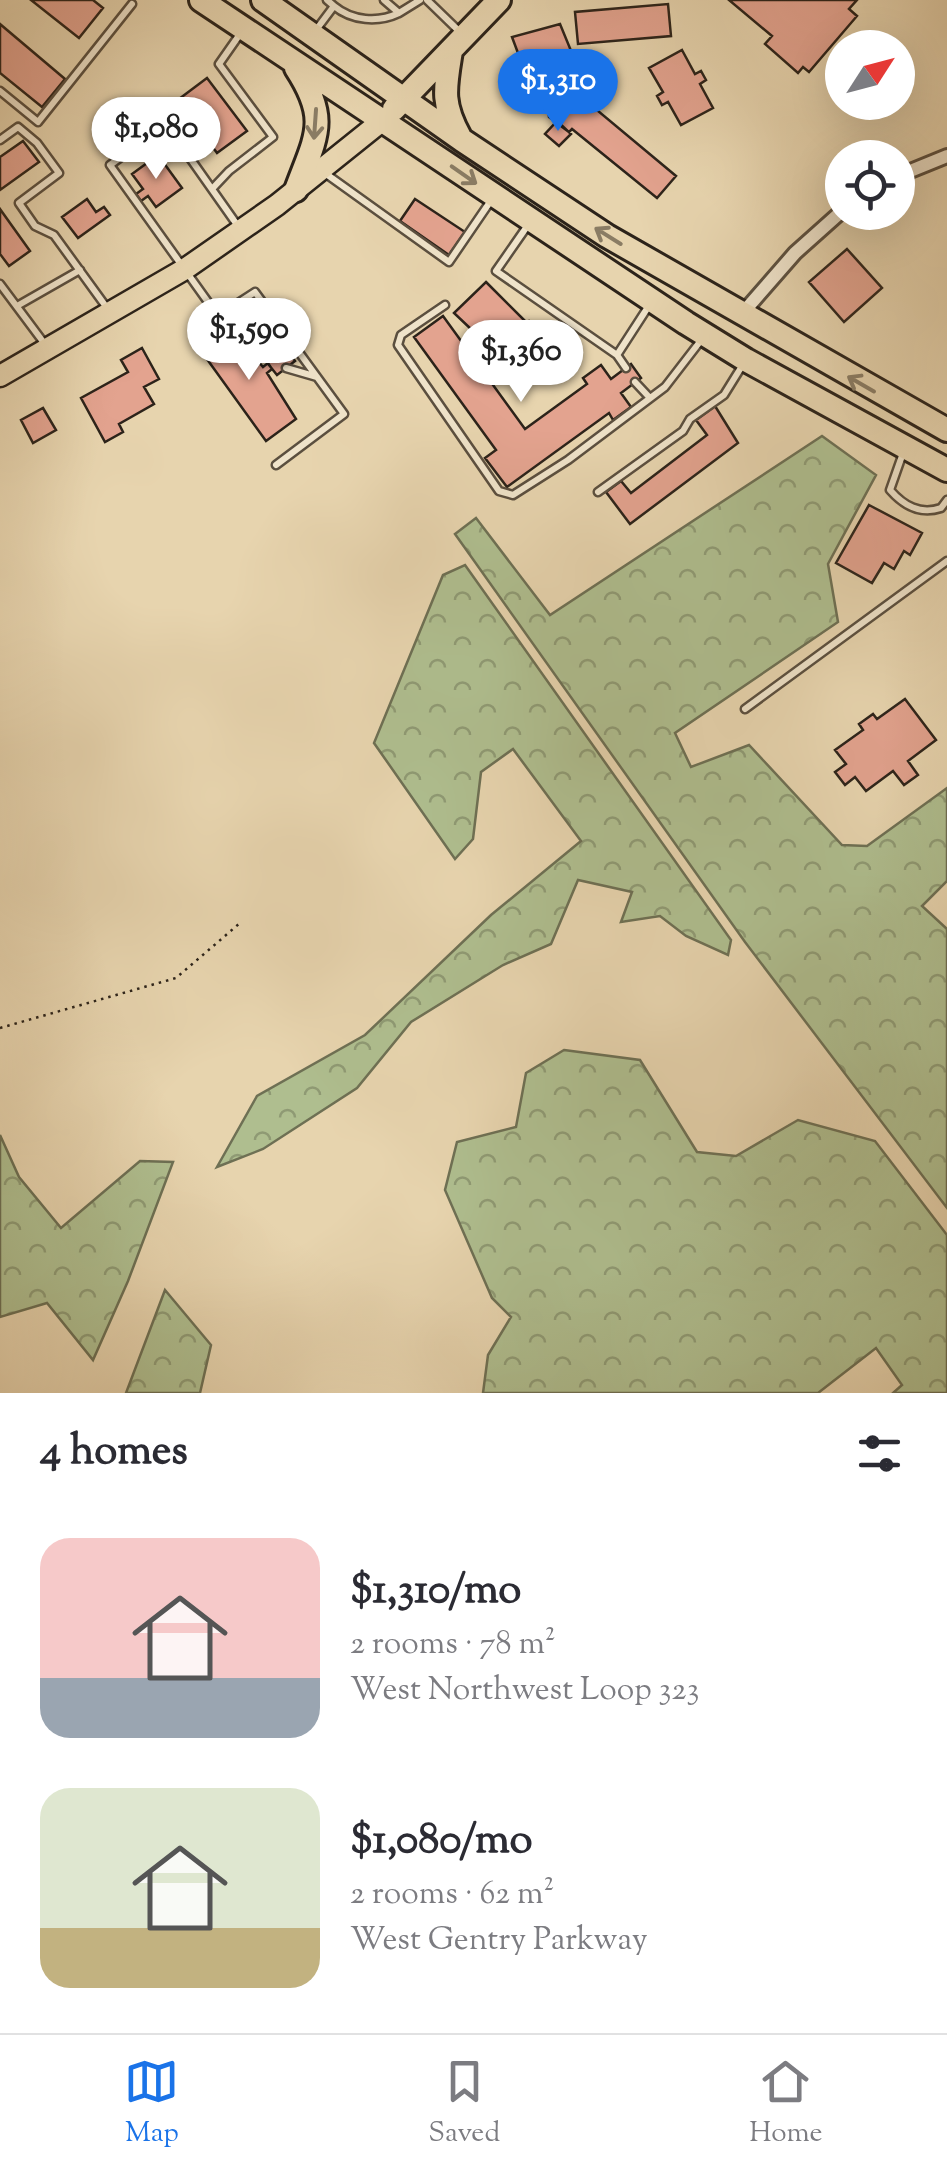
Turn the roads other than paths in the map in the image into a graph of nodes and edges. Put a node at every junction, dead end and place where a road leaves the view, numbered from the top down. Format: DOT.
graph roads {
  1 [pos="201,0"];
  2 [pos="384,0"];
  3 [pos="423,0"];
  4 [pos="131,1"];
  5 [pos="496,1"];
  6 [pos="272,2"];
  7 [pos="331,3"];
  8 [pos="398,13"];
  9 [pos="244,29"];
  10 [pos="312,35"];
  11 [pos="458,44"];
  12 [pos="291,61"];
  13 [pos="0,91"];
  14 [pos="404,99"];
  15 [pos="384,120"];
  16 [pos="0,140"];
  17 [pos="462,140"];
  18 [pos="947,156"];
  19 [pos="915,169"];
  20 [pos="321,170"];
  21 [pos="212,189"];
  22 [pos="296,190"];
  23 [pos="494,196"];
  24 [pos="531,220"];
  25 [pos="825,226"];
  26 [pos="241,231"];
  27 [pos="185,269"];
  28 [pos="80,270"];
  29 [pos="0,284"];
  30 [pos="652,300"];
  31 [pos="444,305"];
  32 [pos="17,306"];
  33 [pos="111,314"];
  34 [pos="741,315"];
  35 [pos="278,323"];
  36 [pos="706,334"];
  37 [pos="48,349"];
  38 [pos="275,352"];
  39 [pos="617,355"];
  40 [pos="746,360"];
  41 [pos="286,368"];
  42 [pos="626,368"];
  43 [pos="0,376"];
  44 [pos="317,377"];
  45 [pos="635,382"];
  46 [pos="650,398"];
  47 [pos="947,430"];
  48 [pos="906,448"];
  49 [pos="276,464"];
  50 [pos="947,470"];
  51 [pos="598,492"];
  52 [pos="947,500"];
  53 [pos="947,561"];
  54 [pos="745,709"];
  1 -- 9 [label="highway"];
  2 -- 8 [label="lane"];
  3 -- 8 [label="lane"];
  3 -- 11 [label="lane"];
  4 -- 13 [label="lane"];
  5 -- 11 [label="highway"];
  6 -- 10 [label="highway"];
  7 -- 8 [label="lane"];
  7 -- 10 [label="lane"];
  9 -- 12 [label="highway"];
  9 -- 21 [label="lane"];
  10 -- 14 [label="highway"];
  11 -- 14 [label="highway"];
  11 -- 17 [label="highway"];
  12 -- 15 [label="highway"];
  12 -- 22 [label="highway, one-way"];
  14 -- 15 [label="highway"];
  14 -- 17 [label="highway"];
  15 -- 20 [label="main road"];
  15 -- 23 [label="highway, one-way"];
  16 -- 28 [label="lane"];
  34 -- 17 [label="highway, one-way"];
  18 -- 19 [label="street"];
  20 -- 22 [label="main road"];
  20 -- 23 [label="lane"];
  21 -- 26 [label="lane"];
  21 -- 27 [label="lane"];
  22 -- 26 [label="main road"];
  23 -- 24 [label="highway"];
  24 -- 30 [label="highway"];
  24 -- 39 [label="lane"];
  25 -- 34 [label="street"];
  26 -- 27 [label="main road"];
  27 -- 33 [label="main road"];
  27 -- 35 [label="lane"];
  28 -- 32 [label="lane"];
  28 -- 33 [label="lane"];
  29 -- 32 [label="lane"];
  30 -- 36 [label="highway"];
  30 -- 39 [label="lane"];
  31 -- 46 [label="lane"];
  32 -- 37 [label="lane"];
  33 -- 37 [label="main road"];
  47 -- 34 [label="highway, one-way"];
  35 -- 38 [label="lane"];
  35 -- 44 [label="lane"];
  36 -- 40 [label="highway"];
  36 -- 46 [label="lane"];
  37 -- 43 [label="main road"];
  39 -- 42 [label="lane"];
  40 -- 48 [label="highway"];
  40 -- 51 [label="lane"];
  41 -- 44 [label="lane"];
  44 -- 49 [label="lane"];
  45 -- 46 [label="lane"];
  48 -- 50 [label="highway"];
  48 -- 52 [label="lane"];
  53 -- 54 [label="lane"];
}
